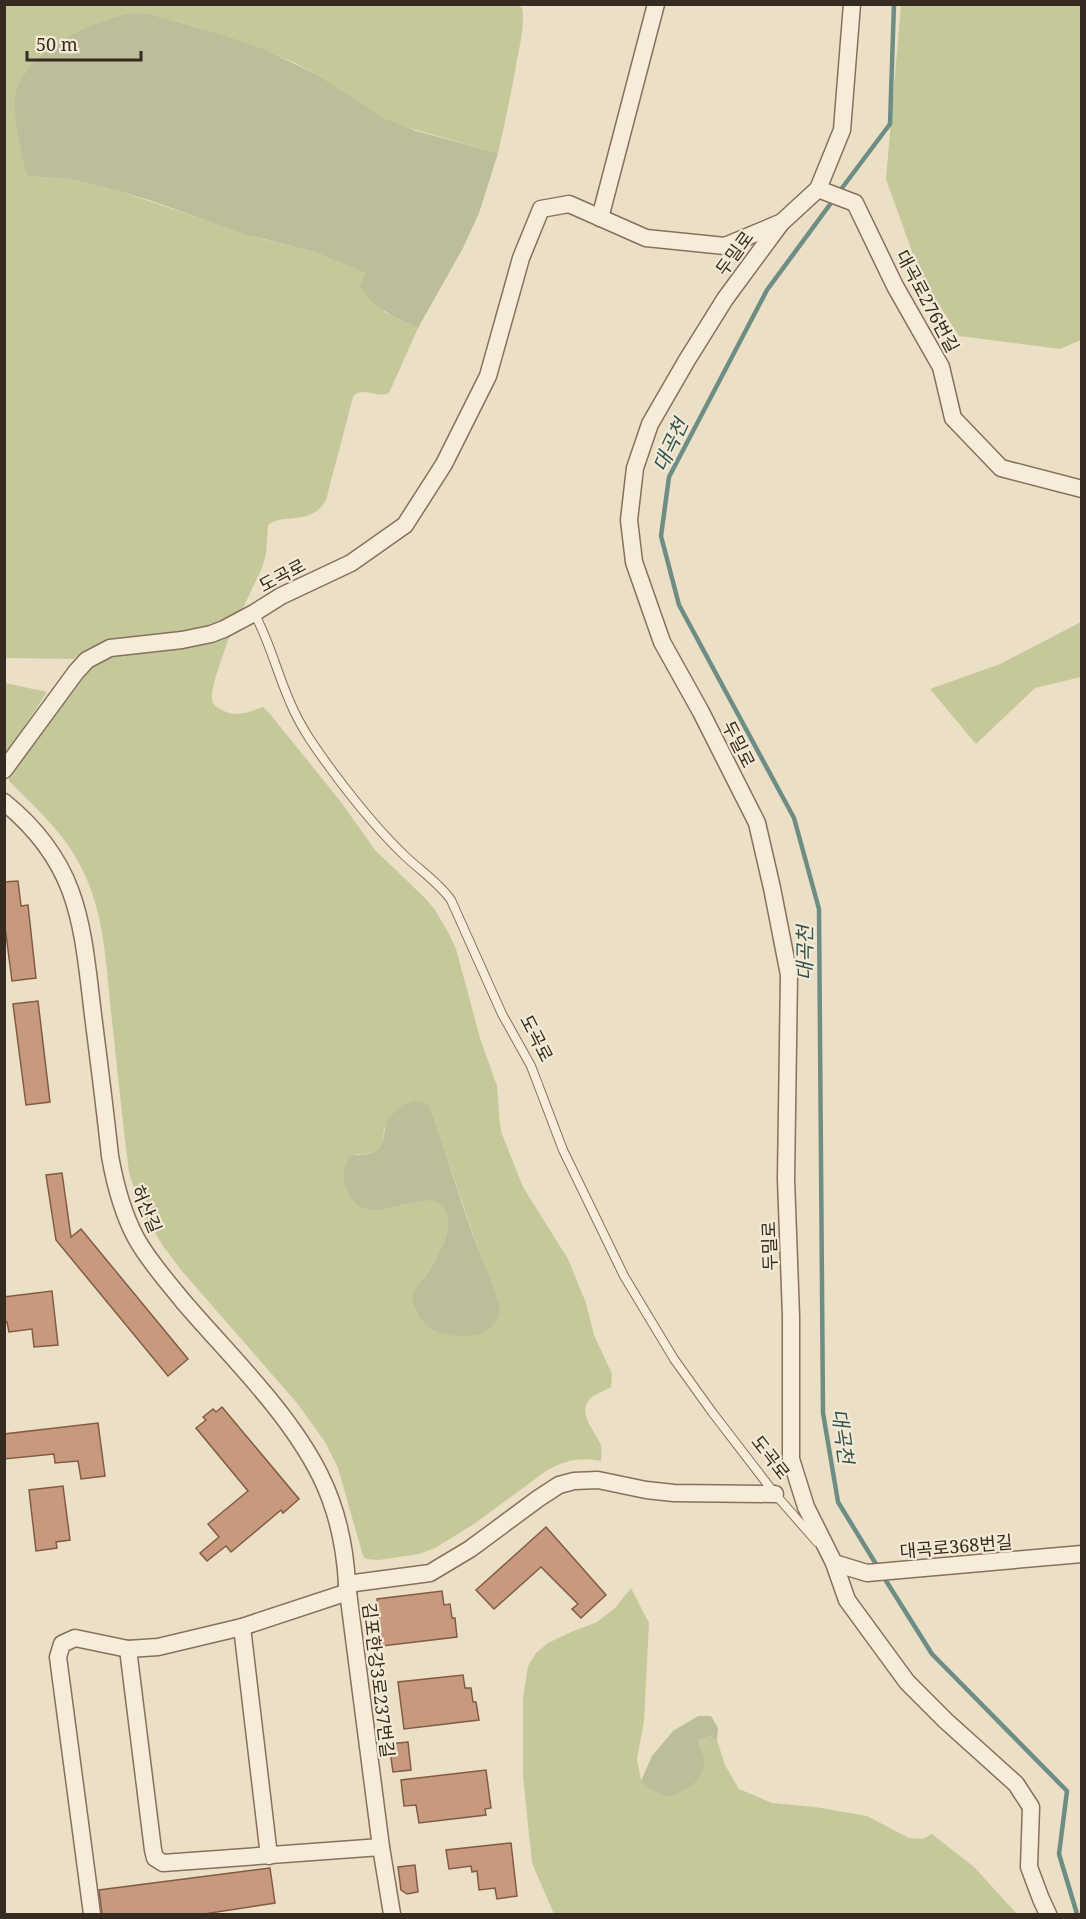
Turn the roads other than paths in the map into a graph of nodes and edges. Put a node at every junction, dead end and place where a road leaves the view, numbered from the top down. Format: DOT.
graph roads {
  1 [pos="656,4"];
  2 [pos="852,4"];
  3 [pos="823,190"];
  4 [pos="600,218"];
  5 [pos="781,223"];
  6 [pos="1082,489"];
  7 [pos="254,613"];
  8 [pos="4,770"];
  9 [pos="4,802"];
  10 [pos="775,1494"];
  11 [pos="1082,1554"];
  12 [pos="834,1563"];
  13 [pos="348,1588"];
  14 [pos="242,1627"];
  15 [pos="128,1649"];
  16 [pos="381,1847"];
  17 [pos="269,1856"];
  18 [pos="92,1914"];
  19 [pos="392,1914"];
  20 [pos="1048,1914"];
  1 -- 4 [label="street"];
  2 -- 3 [label="street, 두밀로"];
  3 -- 5 [label="street, 두밀로"];
  3 -- 6 [label="street, 대곡로276번길"];
  4 -- 5 [label="street"];
  4 -- 7 [label="street, 도곡로"];
  5 -- 12 [label="street, 두밀로"];
  7 -- 8 [label="street"];
  7 -- 10 [label="lane, 도곡로"];
  9 -- 13 [label="street, 허산길"];
  10 -- 12 [label="lane, 도곡로"];
  10 -- 13 [label="street"];
  11 -- 12 [label="street, 대곡로368번길"];
  12 -- 20 [label="street, 도곡로"];
  13 -- 14 [label="street, 김포한강3로237번길"];
  13 -- 16 [label="street, 김포한강3로237번길"];
  14 -- 15 [label="street, 김포한강3로237번길"];
  14 -- 17 [label="street"];
  15 -- 17 [label="street"];
  15 -- 18 [label="street, 김포한강3로237번길"];
  16 -- 17 [label="street"];
  16 -- 19 [label="street, 김포한강3로237번길"];
}
